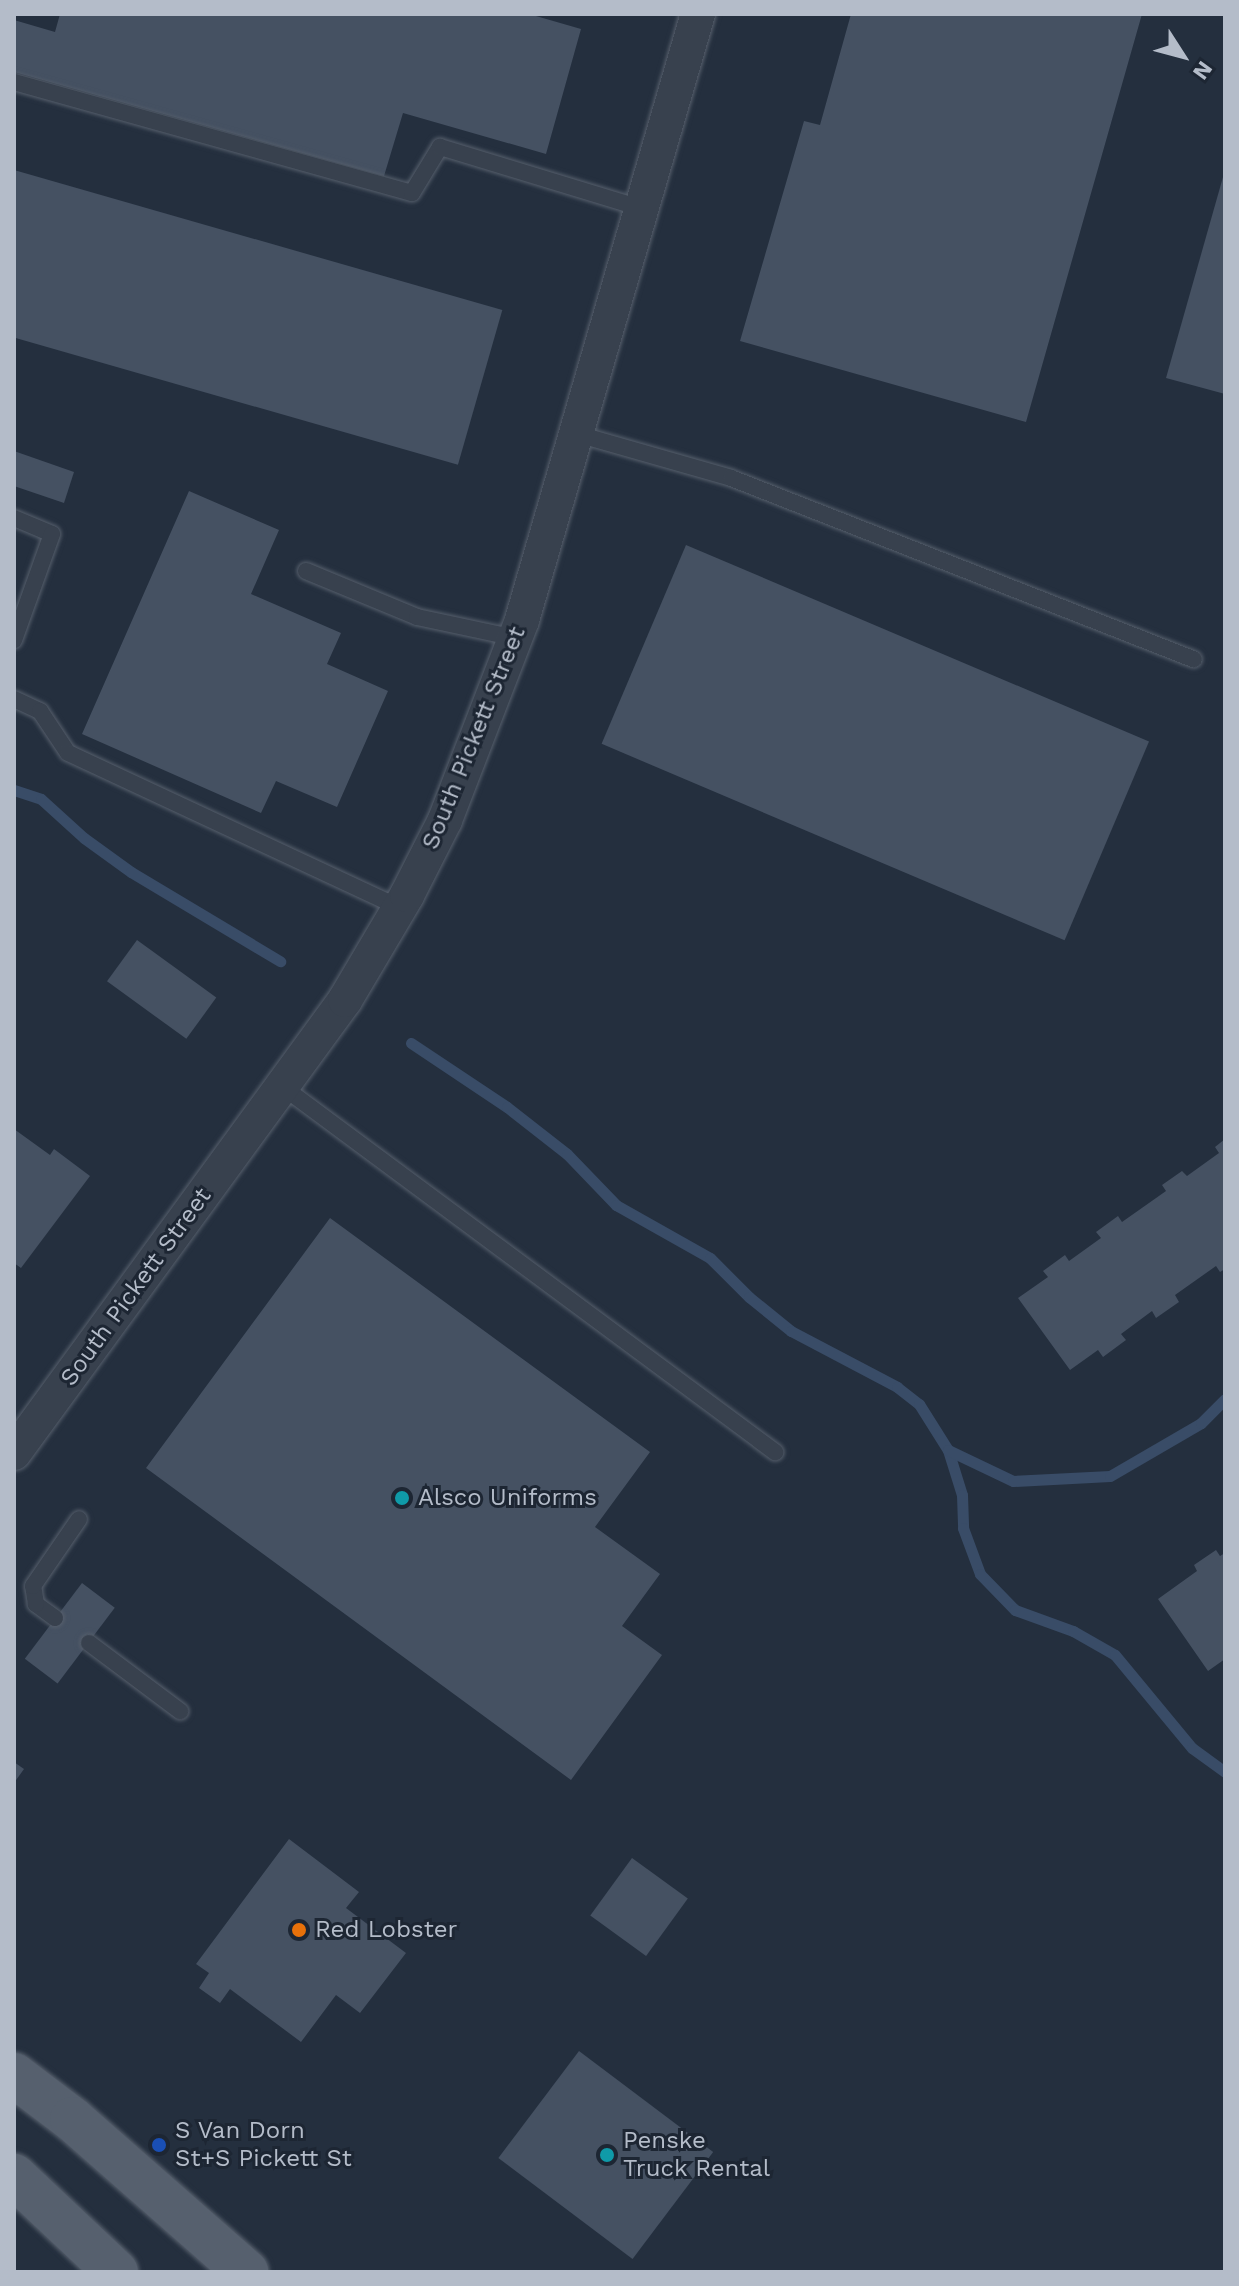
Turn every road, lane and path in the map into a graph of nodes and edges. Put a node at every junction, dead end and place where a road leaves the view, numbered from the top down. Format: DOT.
graph roads {
  1 [pos="698,14"];
  2 [pos="14,82"];
  3 [pos="641,208"];
  4 [pos="577,434"];
  5 [pos="14,518"];
  6 [pos="306,571"];
  7 [pos="516,638"];
  8 [pos="14,640"];
  9 [pos="1194,659"];
  10 [pos="14,699"];
  11 [pos="400,908"];
  12 [pos="283,1087"];
  13 [pos="775,1452"];
  14 [pos="14,1453"];
  15 [pos="79,1519"];
  16 [pos="55,1618"];
  17 [pos="89,1643"];
  18 [pos="180,1711"];
  19 [pos="14,2075"];
  20 [pos="14,2176"];
  21 [pos="116,2272"];
  22 [pos="246,2272"];
  1 -- 3 [label="street, South Pickett Street"];
  2 -- 3 [label="lane"];
  3 -- 4 [label="street, South Pickett Street"];
  4 -- 7 [label="street, South Pickett Street"];
  4 -- 9 [label="lane"];
  5 -- 8 [label="lane"];
  6 -- 7 [label="lane"];
  7 -- 11 [label="street, South Pickett Street"];
  10 -- 11 [label="lane"];
  11 -- 12 [label="street, South Pickett Street"];
  12 -- 13 [label="lane"];
  12 -- 14 [label="street, South Pickett Street"];
  15 -- 16 [label="lane"];
  17 -- 18 [label="lane"];
  19 -- 22 [label="main road"];
  20 -- 21 [label="main road"];
}
